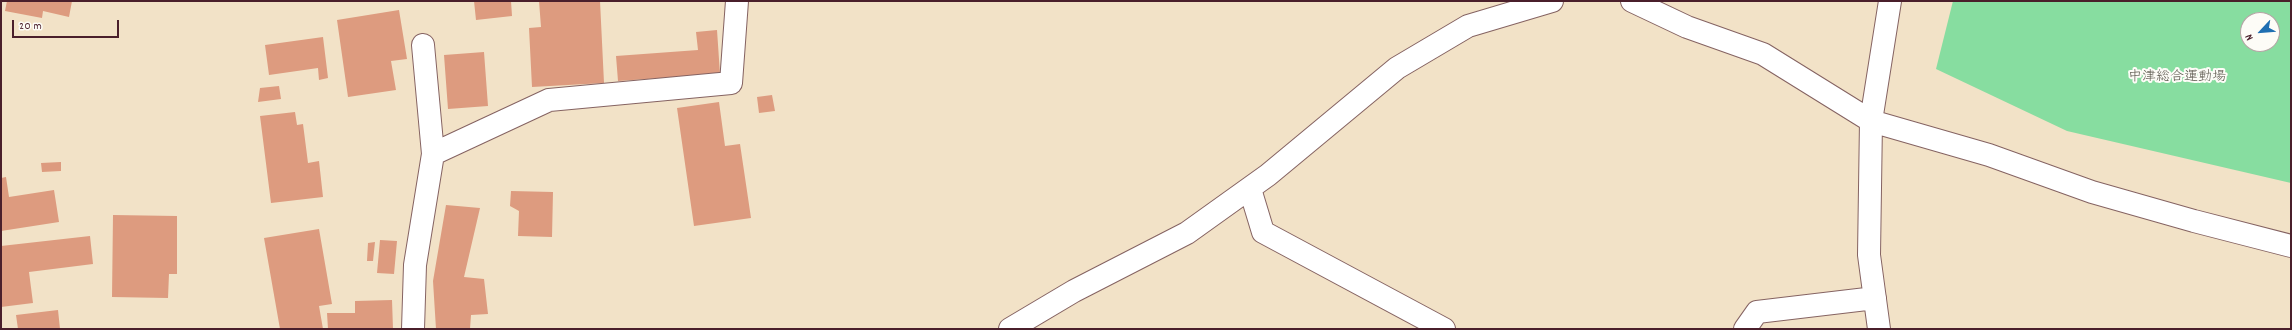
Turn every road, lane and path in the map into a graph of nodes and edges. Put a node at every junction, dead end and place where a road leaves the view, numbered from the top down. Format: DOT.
graph roads {
  1 [pos="738,1"];
  2 [pos="1552,1"];
  3 [pos="1632,1"];
  4 [pos="1890,1"];
  5 [pos="424,45"];
  6 [pos="1871,121"];
  7 [pos="433,154"];
  8 [pos="1250,189"];
  9 [pos="2291,246"];
  10 [pos="1875,298"];
  11 [pos="413,329"];
  12 [pos="1010,329"];
  13 [pos="1444,329"];
  14 [pos="1745,329"];
  15 [pos="1879,329"];
  1 -- 7 [label="street"];
  2 -- 8 [label="street"];
  3 -- 6 [label="street"];
  4 -- 6 [label="street"];
  5 -- 7 [label="street"];
  6 -- 9 [label="street"];
  6 -- 10 [label="street"];
  7 -- 11 [label="street"];
  8 -- 12 [label="street"];
  8 -- 13 [label="street"];
  10 -- 14 [label="street"];
  10 -- 15 [label="street"];
}
